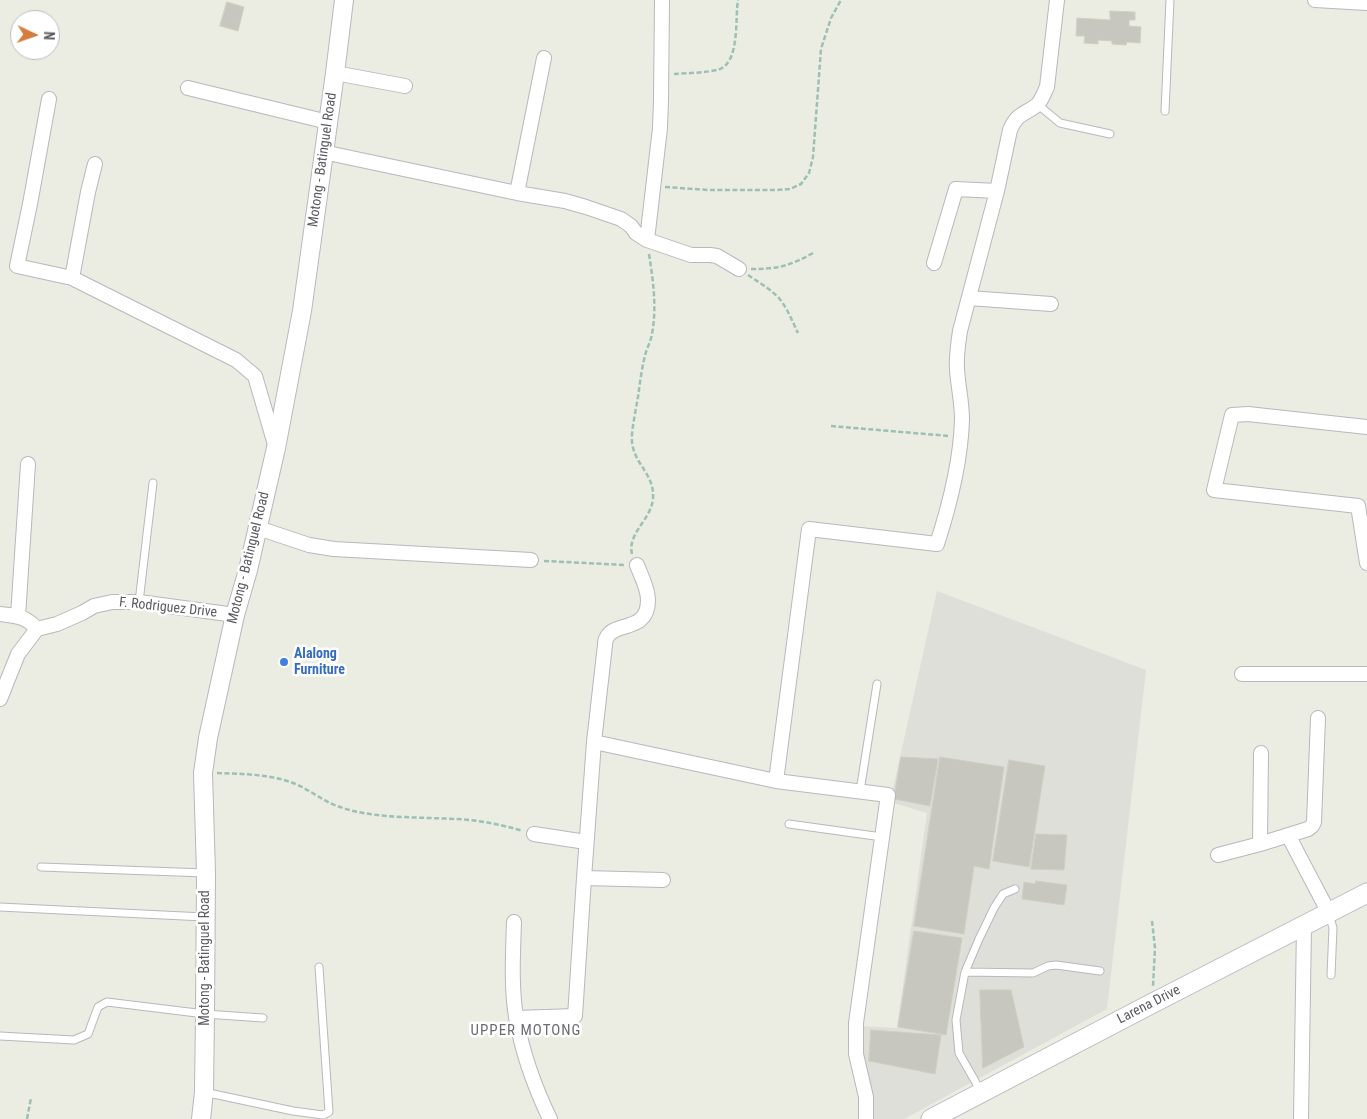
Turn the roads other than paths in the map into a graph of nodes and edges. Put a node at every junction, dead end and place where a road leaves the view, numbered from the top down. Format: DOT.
graph roads {
  1 [pos="344,0"];
  2 [pos="662,0"];
  3 [pos="1057,0"];
  4 [pos="1170,0"];
  5 [pos="1315,0"];
  6 [pos="1367,3"];
  7 [pos="544,58"];
  8 [pos="335,73"];
  9 [pos="406,86"];
  10 [pos="188,88"];
  11 [pos="49,99"];
  12 [pos="1037,104"];
  13 [pos="1165,111"];
  14 [pos="328,122"];
  15 [pos="1110,134"];
  16 [pos="323,152"];
  17 [pos="95,164"];
  18 [pos="998,192"];
  19 [pos="517,193"];
  20 [pos="647,240"];
  21 [pos="934,263"];
  22 [pos="739,269"];
  23 [pos="72,278"];
  24 [pos="969,298"];
  25 [pos="1051,304"];
  26 [pos="1367,427"];
  27 [pos="276,448"];
  28 [pos="28,464"];
  29 [pos="153,483"];
  30 [pos="258,528"];
  31 [pos="531,560"];
  32 [pos="1367,564"];
  33 [pos="637,565"];
  34 [pos="139,602"];
  35 [pos="0,614"];
  36 [pos="235,615"];
  37 [pos="18,616"];
  38 [pos="37,629"];
  39 [pos="1242,674"];
  40 [pos="1367,674"];
  41 [pos="878,684"];
  42 [pos="0,698"];
  43 [pos="1318,718"];
  44 [pos="594,742"];
  45 [pos="1261,753"];
  46 [pos="776,781"];
  47 [pos="860,791"];
  48 [pos="789,824"];
  49 [pos="534,834"];
  50 [pos="1288,835"];
  51 [pos="882,837"];
  52 [pos="586,842"];
  53 [pos="1260,844"];
  54 [pos="1218,856"];
  55 [pos="41,867"];
  56 [pos="206,873"];
  57 [pos="584,878"];
  58 [pos="663,880"];
  59 [pos="1015,889"];
  60 [pos="1367,893"];
  61 [pos="0,907"];
  62 [pos="1329,914"];
  63 [pos="205,918"];
  64 [pos="514,922"];
  65 [pos="1304,926"];
  66 [pos="319,967"];
  67 [pos="1100,971"];
  68 [pos="965,972"];
  69 [pos="1331,975"];
  70 [pos="205,1014"];
  71 [pos="263,1018"];
  72 [pos="516,1018"];
  73 [pos="0,1036"];
  74 [pos="204,1092"];
  75 [pos="981,1093"];
  76 [pos="201,1119"];
  77 [pos="550,1119"];
  78 [pos="866,1119"];
  79 [pos="931,1119"];
  80 [pos="1301,1119"];
  1 -- 8 [label="street, Motong - Batinguel Road"];
  2 -- 20 [label="street"];
  3 -- 12 [label="street"];
  4 -- 13 [label="lane"];
  5 -- 6 [label="street"];
  7 -- 19 [label="street"];
  8 -- 9 [label="street"];
  8 -- 14 [label="street, Motong - Batinguel Road"];
  10 -- 14 [label="street"];
  11 -- 23 [label="street"];
  12 -- 15 [label="lane"];
  12 -- 18 [label="street"];
  14 -- 16 [label="street, Motong - Batinguel Road"];
  16 -- 19 [label="street"];
  16 -- 27 [label="street, Motong - Batinguel Road"];
  17 -- 23 [label="street"];
  18 -- 21 [label="street"];
  18 -- 24 [label="street"];
  19 -- 20 [label="street"];
  20 -- 22 [label="street"];
  23 -- 27 [label="street"];
  24 -- 25 [label="street"];
  24 -- 46 [label="street"];
  26 -- 32 [label="street"];
  27 -- 30 [label="street, Motong - Batinguel Road"];
  28 -- 37 [label="street"];
  29 -- 34 [label="lane"];
  30 -- 31 [label="street"];
  30 -- 36 [label="street, Motong - Batinguel Road"];
  33 -- 44 [label="street"];
  34 -- 36 [label="street, F. Rodriguez Drive"];
  34 -- 38 [label="street, F. Rodriguez Drive"];
  35 -- 37 [label="street"];
  36 -- 56 [label="street, Motong - Batinguel Road"];
  37 -- 38 [label="street"];
  38 -- 42 [label="street"];
  39 -- 40 [label="street"];
  41 -- 47 [label="lane"];
  43 -- 50 [label="street"];
  44 -- 46 [label="street"];
  44 -- 52 [label="street"];
  45 -- 53 [label="street"];
  46 -- 47 [label="street"];
  47 -- 51 [label="street"];
  48 -- 51 [label="lane"];
  49 -- 52 [label="street"];
  50 -- 53 [label="street"];
  50 -- 62 [label="street"];
  51 -- 78 [label="street"];
  52 -- 57 [label="street"];
  53 -- 54 [label="street"];
  55 -- 56 [label="lane"];
  56 -- 63 [label="street, Motong - Batinguel Road"];
  57 -- 58 [label="street"];
  57 -- 72 [label="street"];
  59 -- 68 [label="lane"];
  60 -- 62 [label="main road, Larena Drive"];
  61 -- 63 [label="lane"];
  62 -- 65 [label="main road, Larena Drive"];
  62 -- 69 [label="lane"];
  63 -- 70 [label="street, Motong - Batinguel Road"];
  64 -- 72 [label="street"];
  65 -- 75 [label="main road, Larena Drive"];
  65 -- 80 [label="street"];
  66 -- 74 [label="lane"];
  67 -- 68 [label="lane"];
  68 -- 75 [label="lane"];
  70 -- 71 [label="lane"];
  70 -- 73 [label="lane"];
  70 -- 74 [label="street, Motong - Batinguel Road"];
  72 -- 77 [label="street"];
  74 -- 76 [label="street, Motong - Batinguel Road"];
  75 -- 79 [label="main road, Larena Drive"];
}
